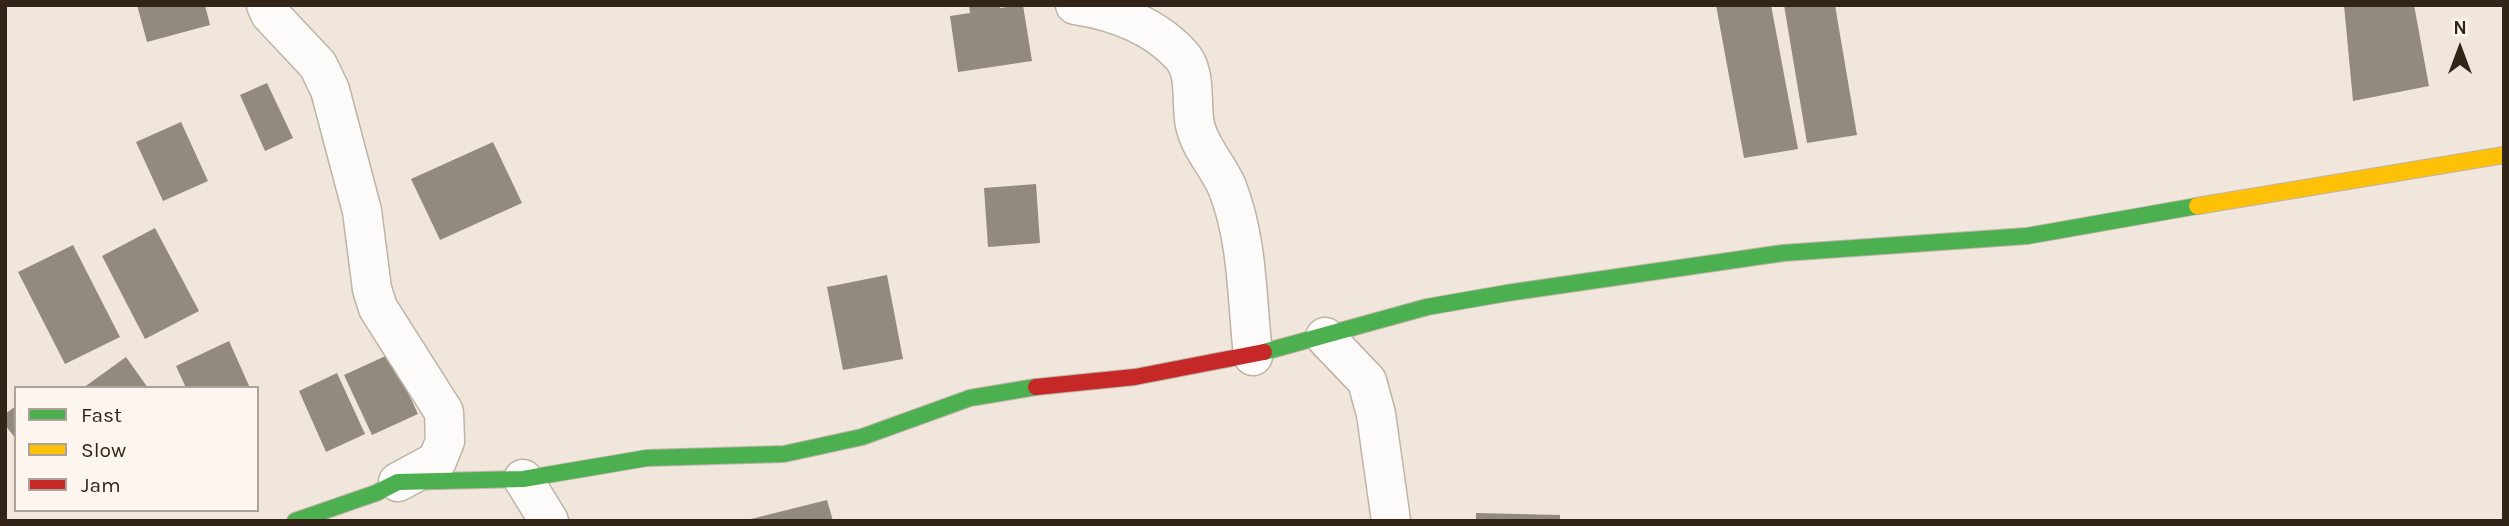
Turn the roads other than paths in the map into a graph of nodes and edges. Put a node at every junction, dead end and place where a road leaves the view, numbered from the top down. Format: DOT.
graph roads {
  1 [pos="266,5"];
  2 [pos="1075,5"];
  3 [pos="2504,155"];
  4 [pos="1325,337"];
  5 [pos="1253,356"];
  6 [pos="523,479"];
  7 [pos="398,482"];
  8 [pos="295,521"];
  9 [pos="549,521"];
  10 [pos="1391,521"];
  1 -- 7 [label="street"];
  2 -- 5 [label="street"];
  3 -- 4 [label="street"];
  4 -- 5 [label="street"];
  4 -- 10 [label="street"];
  5 -- 6 [label="street"];
  6 -- 7 [label="street"];
  6 -- 9 [label="street"];
  7 -- 8 [label="street"];
}
